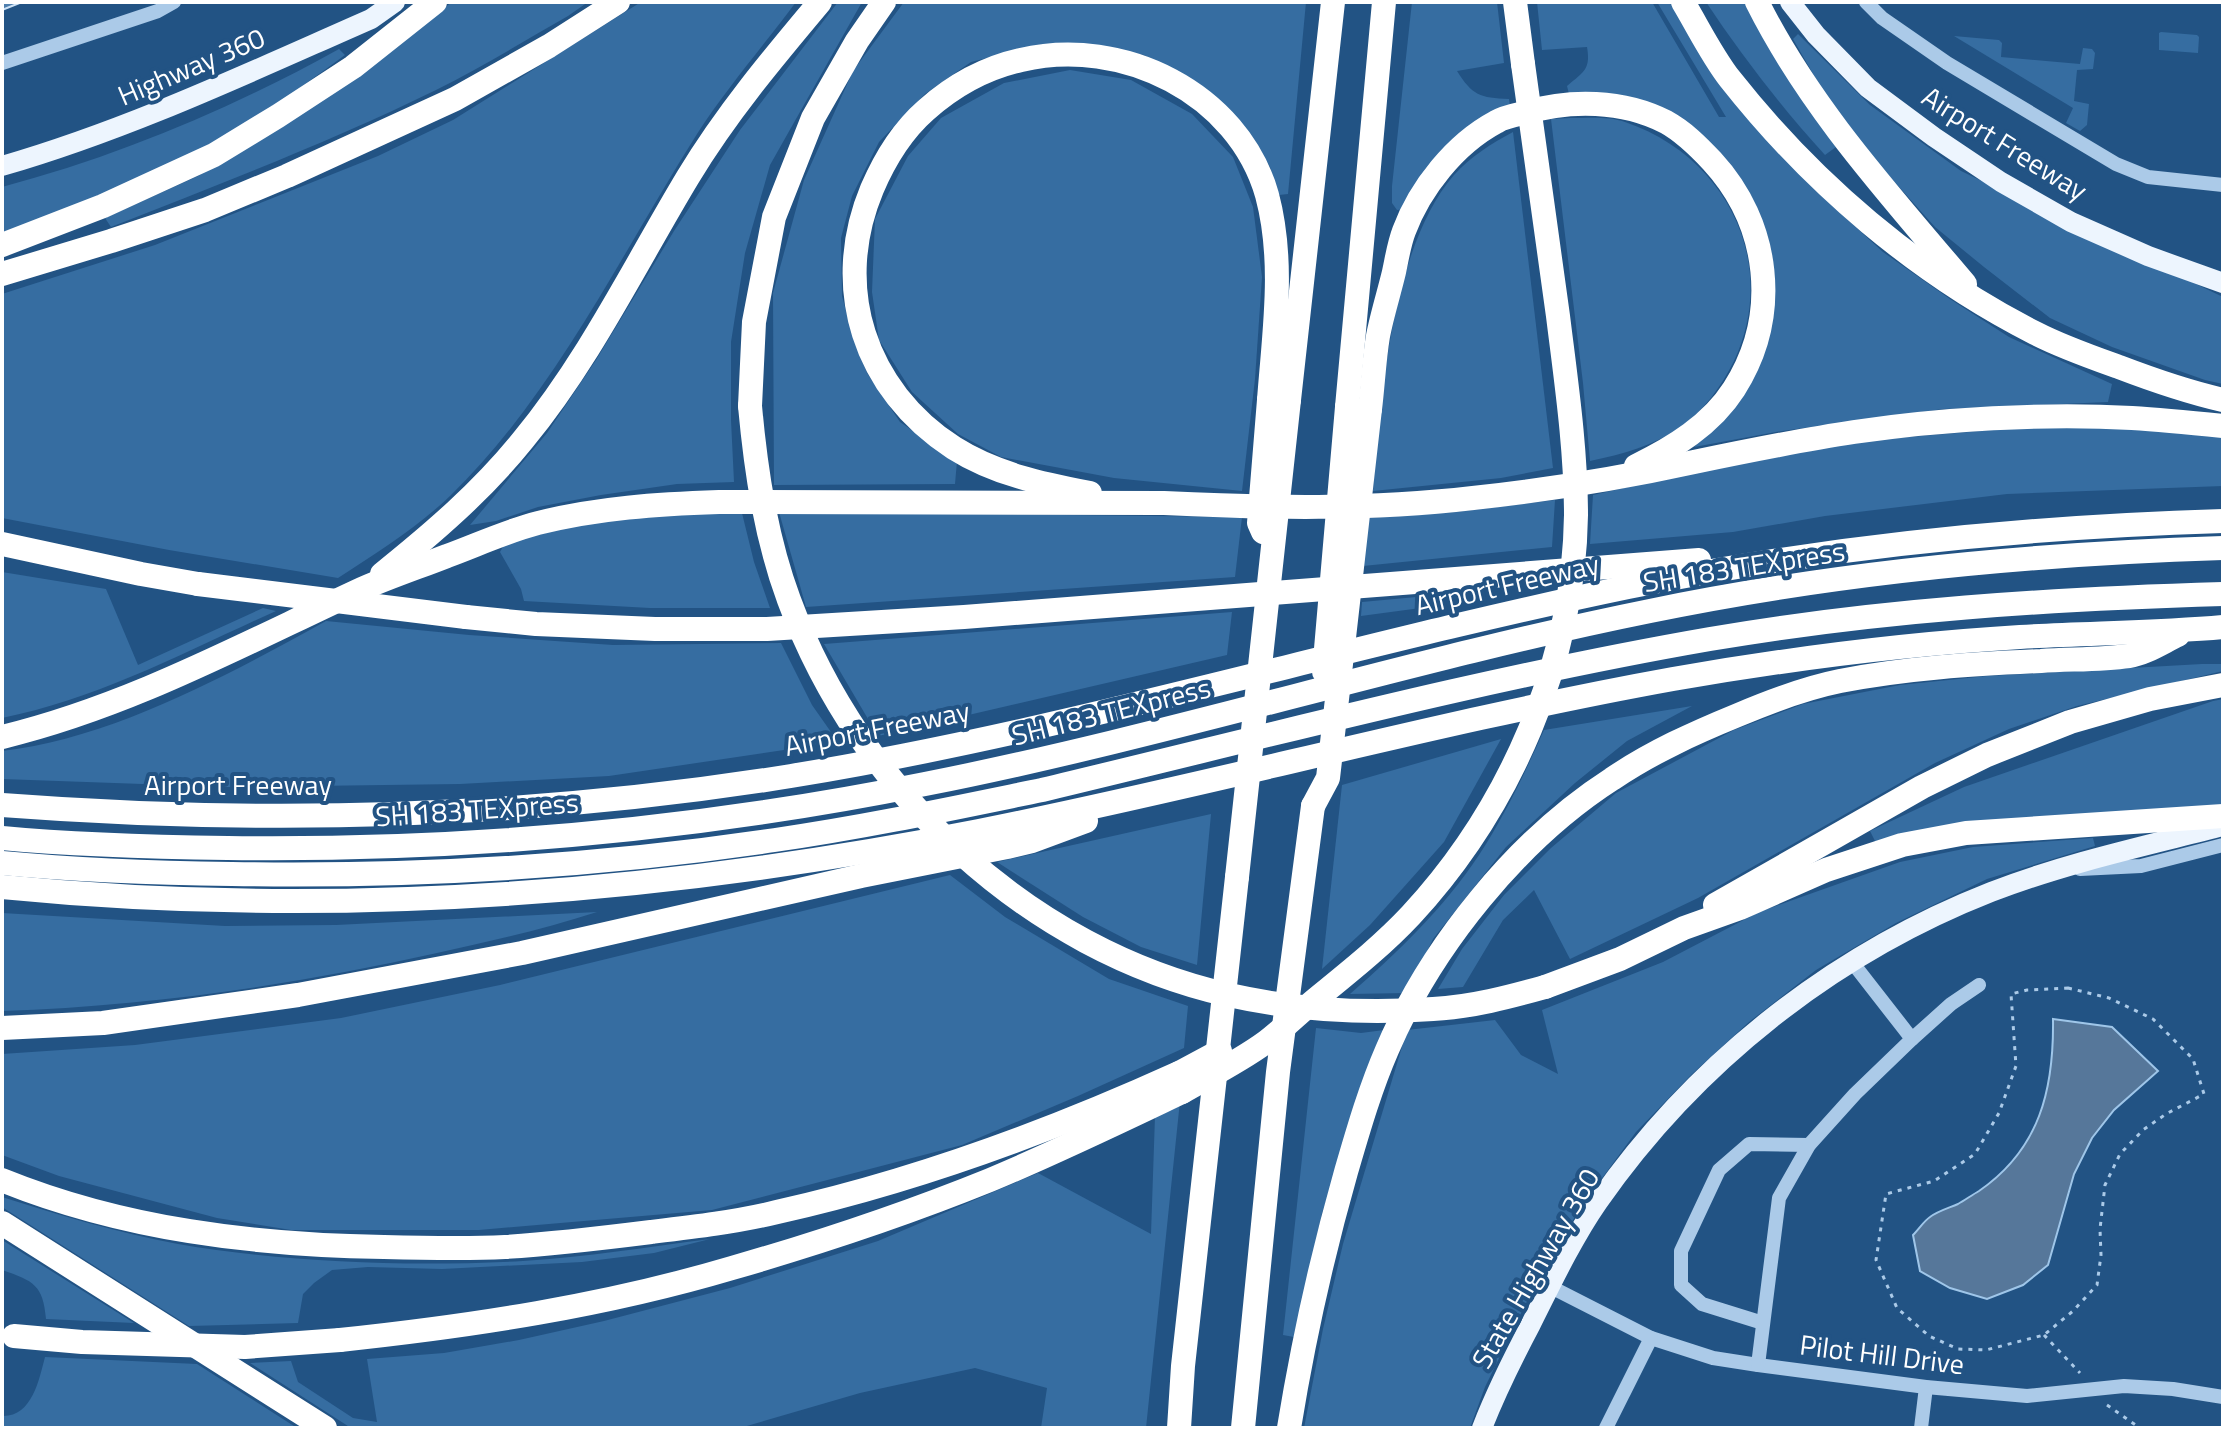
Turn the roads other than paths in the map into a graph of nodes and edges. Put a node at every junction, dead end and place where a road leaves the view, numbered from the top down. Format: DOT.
graph roads {
  1 [pos="174,2"];
  2 [pos="395,2"];
  3 [pos="435,2"];
  4 [pos="618,2"];
  5 [pos="820,2"];
  6 [pos="884,2"];
  7 [pos="1333,2"];
  8 [pos="1384,2"];
  9 [pos="1683,2"];
  10 [pos="1757,2"];
  11 [pos="1790,2"];
  12 [pos="1866,2"];
  13 [pos="1517,5"];
  14 [pos="2,63"];
  15 [pos="2,166"];
  16 [pos="2223,185"];
  17 [pos="2,245"];
  18 [pos="2,274"];
  19 [pos="2223,283"];
  20 [pos="1982,304"];
  21 [pos="1279,400"];
  22 [pos="2223,400"];
  23 [pos="1358,408"];
  24 [pos="2223,426"];
  25 [pos="1608,478"];
  26 [pos="1164,503"];
  27 [pos="2223,521"];
  28 [pos="2,544"];
  29 [pos="2223,548"];
  30 [pos="1833,553"];
  31 [pos="2,561"];
  32 [pos="141,574"];
  33 [pos="364,588"];
  34 [pos="2223,594"];
  35 [pos="2223,627"];
  36 [pos="2190,630"];
  37 [pos="2223,685"];
  38 [pos="2,737"];
  39 [pos="1162,792"];
  40 [pos="2,805"];
  41 [pos="2223,816"];
  42 [pos="2223,826"];
  43 [pos="2,838"];
  44 [pos="2223,845"];
  45 [pos="2,863"];
  46 [pos="2052,870"];
  47 [pos="2,887"];
  48 [pos="1684,928"];
  49 [pos="1852,962"];
  50 [pos="1979,985"];
  51 [pos="2,1028"];
  52 [pos="1912,1039"];
  53 [pos="1056,1138"];
  54 [pos="1809,1145"];
  55 [pos="2,1180"];
  56 [pos="2,1223"];
  57 [pos="1549,1286"];
  58 [pos="1763,1323"];
  59 [pos="8,1336"];
  60 [pos="1651,1338"];
  61 [pos="1758,1365"];
  62 [pos="1926,1387"];
  63 [pos="2223,1397"];
  64 [pos="325,1428"];
  65 [pos="1179,1428"];
  66 [pos="1243,1428"];
  67 [pos="1289,1428"];
  68 [pos="1482,1428"];
  69 [pos="1606,1428"];
  70 [pos="1921,1428"];
  1 -- 14 [label="street"];
  2 -- 15 [label="main road, Highway 360"];
  3 -- 17 [label="highway"];
  4 -- 18 [label="highway"];
  5 -- 33 [label="highway"];
  6 -- 48 [label="highway, bridge"];
  7 -- 21 [label="highway"];
  8 -- 23 [label="highway"];
  9 -- 20 [label="highway"];
  10 -- 20 [label="highway"];
  11 -- 19 [label="main road, Airport Freeway"];
  12 -- 16 [label="street"];
  13 -- 53 [label="highway, bridge"];
  20 -- 22 [label="highway"];
  21 -- 26 [label="highway"];
  21 -- 65 [label="highway, bridge"];
  23 -- 25 [label="highway"];
  23 -- 66 [label="highway, bridge"];
  24 -- 25 [label="highway"];
  25 -- 26 [label="highway"];
  26 -- 33 [label="highway"];
  27 -- 30 [label="highway, Airport Freeway"];
  28 -- 32 [label="highway"];
  29 -- 43 [label="highway, SH 183 TEXpress"];
  30 -- 32 [label="highway, bridge"];
  30 -- 40 [label="highway, Airport Freeway"];
  31 -- 32 [label="highway"];
  33 -- 38 [label="highway"];
  34 -- 45 [label="highway, SH 183 TEXpress"];
  35 -- 36 [label="highway"];
  36 -- 39 [label="highway"];
  36 -- 67 [label="highway"];
  37 -- 48 [label="highway"];
  39 -- 47 [label="highway"];
  39 -- 51 [label="highway"];
  41 -- 48 [label="highway"];
  42 -- 46 [label="main road, State Highway 360"];
  44 -- 46 [label="street"];
  46 -- 49 [label="main road, State Highway 360"];
  49 -- 52 [label="street"];
  49 -- 57 [label="main road, State Highway 360"];
  50 -- 52 [label="street"];
  52 -- 54 [label="street"];
  53 -- 55 [label="highway"];
  53 -- 59 [label="highway, bridge"];
  54 -- 58 [label="street"];
  54 -- 58 [label="street"];
  56 -- 64 [label="highway"];
  57 -- 60 [label="street, Pilot Hill Drive"];
  57 -- 68 [label="main road, State Highway 360"];
  58 -- 61 [label="street"];
  60 -- 61 [label="street, Pilot Hill Drive"];
  60 -- 69 [label="street"];
  61 -- 62 [label="street, Pilot Hill Drive"];
  62 -- 63 [label="street, Pilot Hill Drive"];
  62 -- 70 [label="street"];
}
